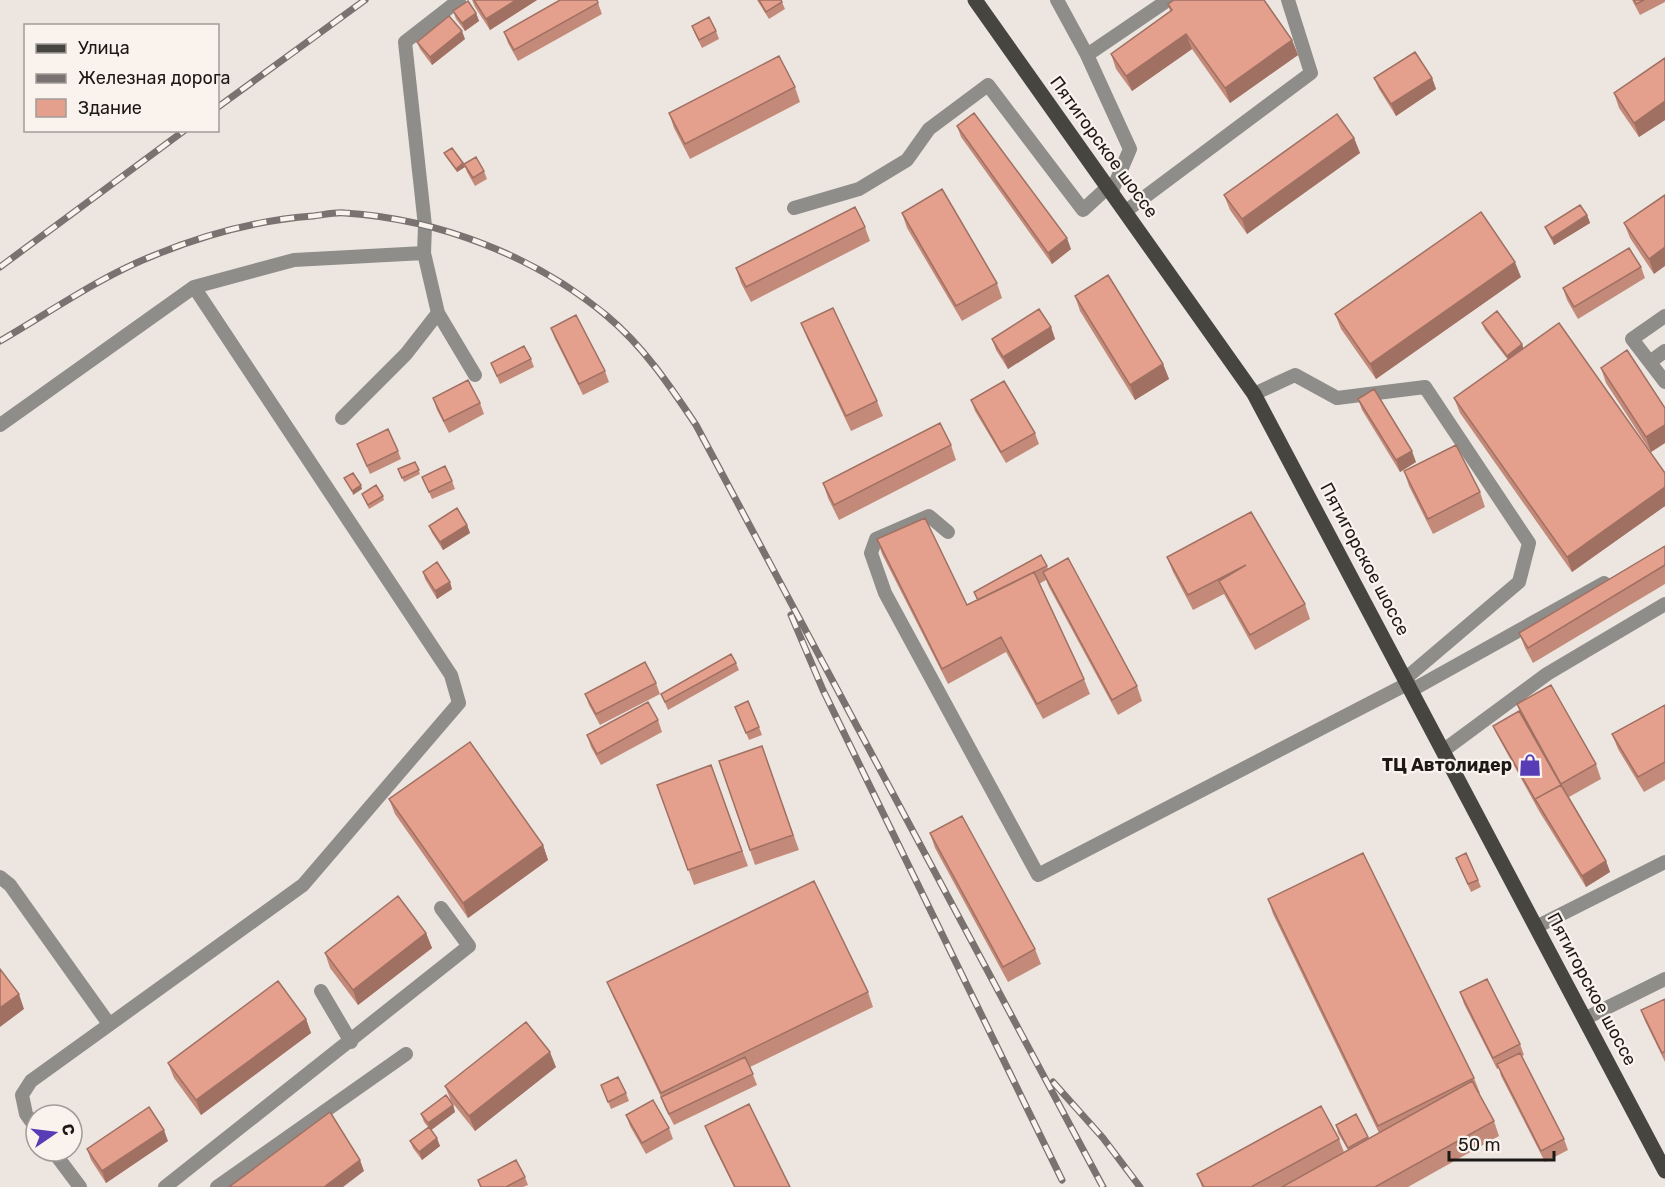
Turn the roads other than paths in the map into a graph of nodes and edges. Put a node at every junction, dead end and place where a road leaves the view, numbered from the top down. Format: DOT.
graph roads {
  1 [pos="459,0"];
  2 [pos="975,0"];
  3 [pos="1057,0"];
  4 [pos="1168,0"];
  5 [pos="1288,0"];
  6 [pos="1087,55"];
  7 [pos="1110,189"];
  8 [pos="794,208"];
  9 [pos="1126,211"];
  10 [pos="424,253"];
  11 [pos="194,287"];
  12 [pos="438,314"];
  13 [pos="1665,316"];
  14 [pos="1665,351"];
  15 [pos="1650,362"];
  16 [pos="475,375"];
  17 [pos="1665,382"];
  18 [pos="1254,394"];
  19 [pos="342,418"];
  20 [pos="0,425"];
  21 [pos="948,532"];
  22 [pos="1614,578"];
  23 [pos="1665,604"];
  24 [pos="1409,684"];
  25 [pos="1444,750"];
  26 [pos="1665,862"];
  27 [pos="0,878"];
  28 [pos="441,908"];
  29 [pos="1538,926"];
  30 [pos="1665,979"];
  31 [pos="321,992"];
  32 [pos="1586,1018"];
  33 [pos="109,1024"];
  34 [pos="351,1042"];
  35 [pos="406,1054"];
  36 [pos="24,1104"];
  37 [pos="62,1163"];
  38 [pos="1665,1171"];
  39 [pos="80,1187"];
  40 [pos="165,1187"];
  41 [pos="217,1187"];
  1 -- 10 [label="lane"];
  2 -- 7 [label="main road, Пятигорское шоссе"];
  3 -- 6 [label="lane"];
  4 -- 6 [label="lane"];
  5 -- 9 [label="lane"];
  6 -- 7 [label="lane"];
  7 -- 8 [label="lane"];
  7 -- 9 [label="main road, Пятигорское шоссе"];
  9 -- 18 [label="main road, Пятигорское шоссе"];
  10 -- 11 [label="lane"];
  10 -- 12 [label="lane"];
  11 -- 20 [label="lane"];
  11 -- 33 [label="lane"];
  12 -- 16 [label="lane"];
  12 -- 19 [label="lane"];
  13 -- 15 [label="lane"];
  14 -- 15 [label="lane"];
  15 -- 17 [label="lane"];
  18 -- 24 [label="main road, Пятигорское шоссе"];
  18 -- 24 [label="lane"];
  21 -- 24 [label="lane"];
  22 -- 24 [label="lane"];
  23 -- 25 [label="lane"];
  24 -- 25 [label="main road, Пятигорское шоссе"];
  25 -- 29 [label="main road, Пятигорское шоссе"];
  26 -- 29 [label="lane"];
  27 -- 33 [label="lane"];
  28 -- 34 [label="lane"];
  29 -- 32 [label="main road, Пятигорское шоссе"];
  30 -- 32 [label="lane"];
  31 -- 34 [label="lane"];
  32 -- 38 [label="main road, Пятигорское шоссе"];
  33 -- 36 [label="lane"];
  34 -- 40 [label="lane"];
  35 -- 41 [label="lane"];
  37 -- 39 [label="lane"];
}
